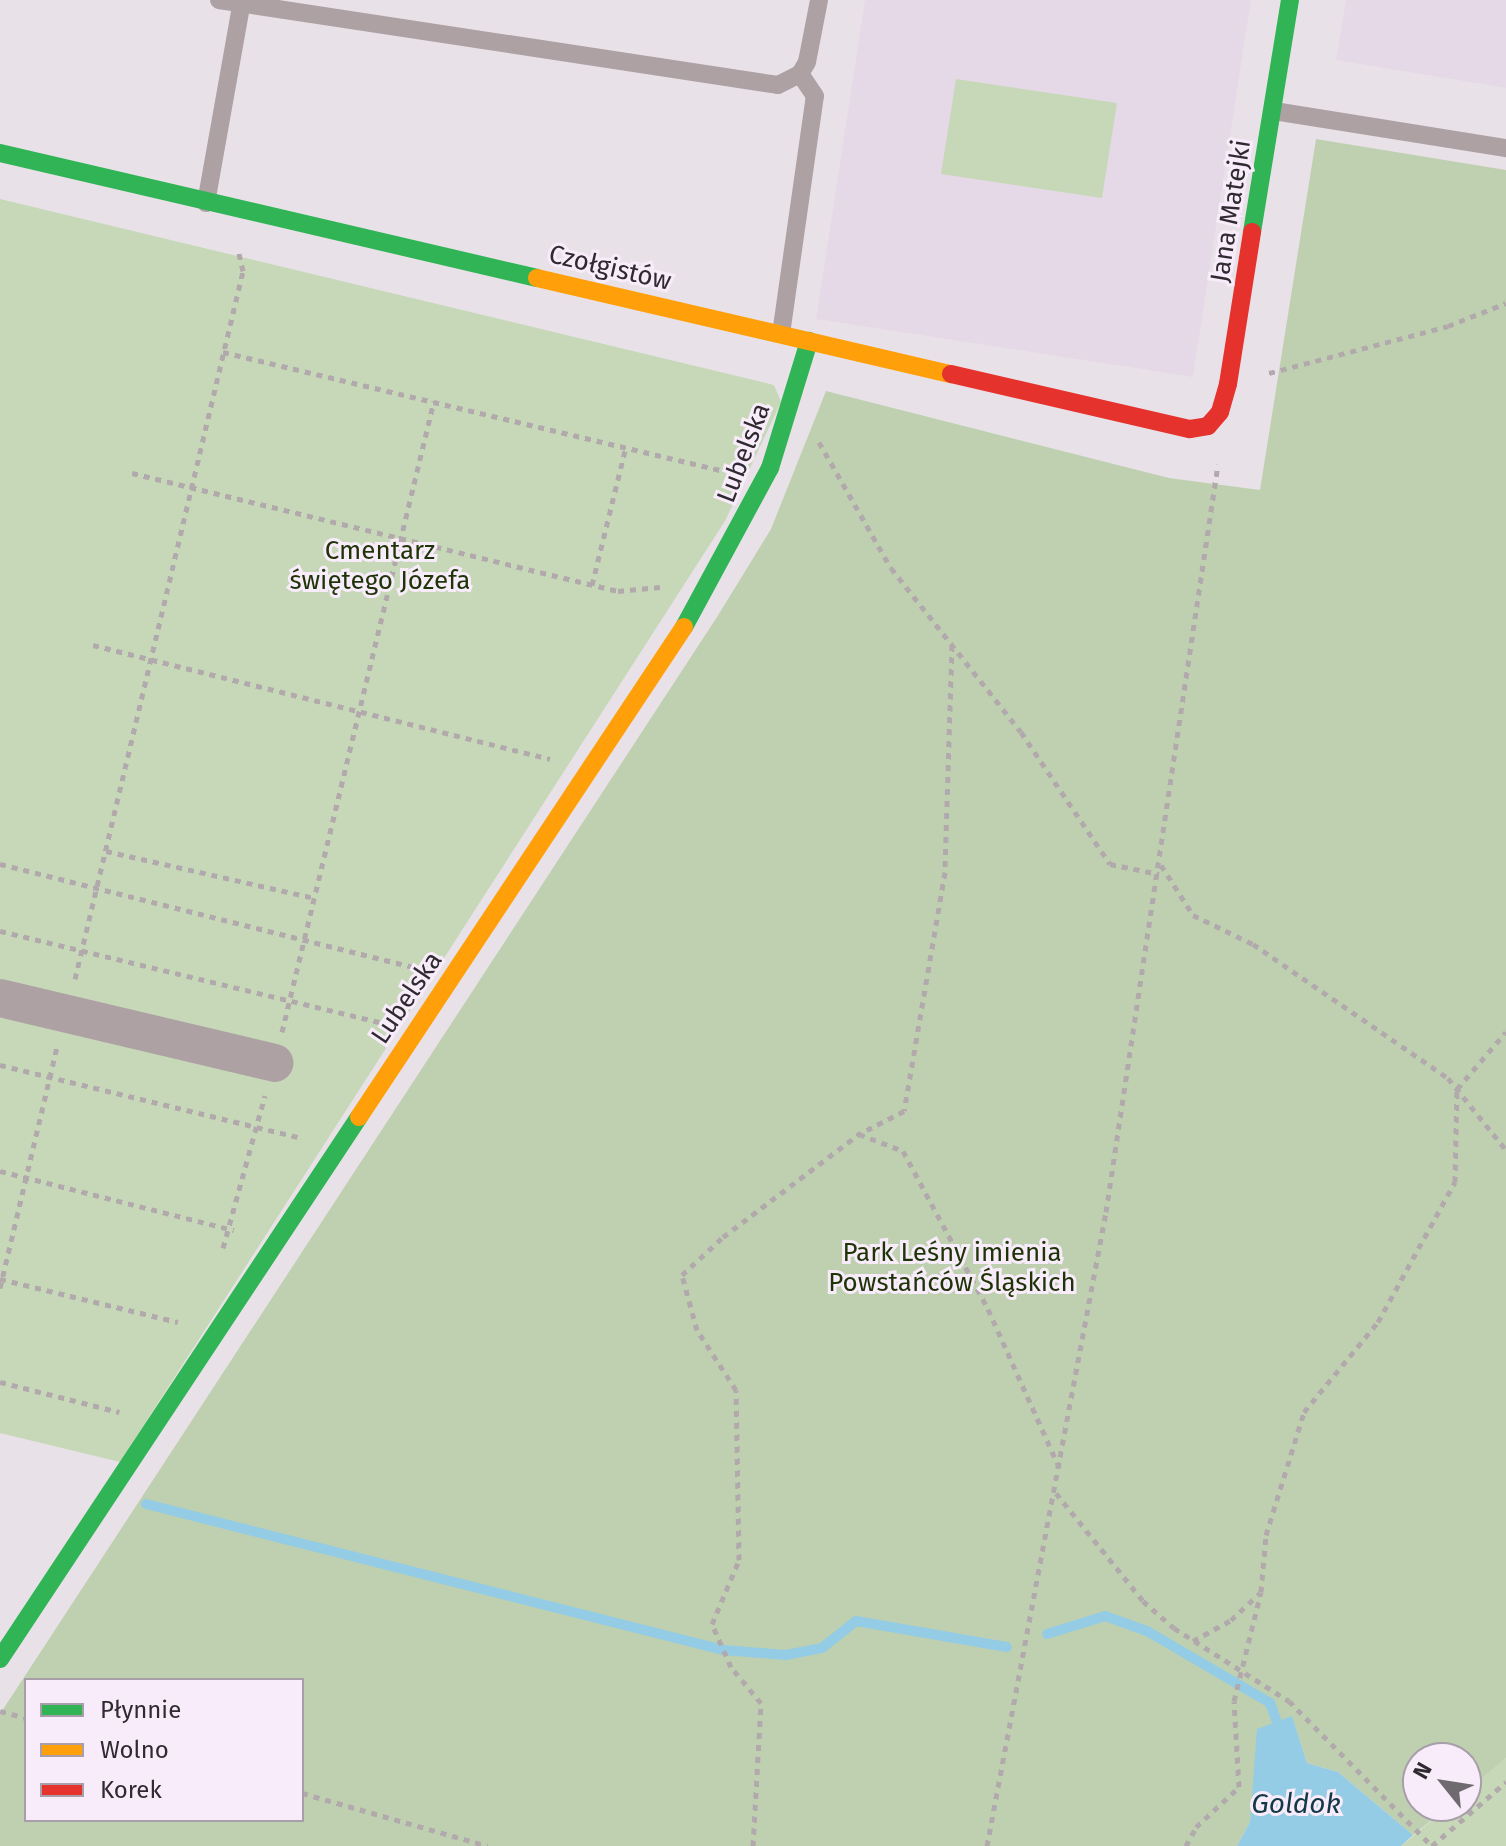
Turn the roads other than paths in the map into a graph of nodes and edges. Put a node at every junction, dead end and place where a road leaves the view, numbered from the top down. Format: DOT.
graph roads {
  1 [pos="219,0"];
  2 [pos="819,0"];
  3 [pos="1290,0"];
  4 [pos="242,2"];
  5 [pos="800,74"];
  6 [pos="1274,111"];
  7 [pos="1506,148"];
  8 [pos="0,153"];
  9 [pos="206,203"];
  10 [pos="781,334"];
  11 [pos="809,341"];
  12 [pos="1208,426"];
  13 [pos="0,998"];
  14 [pos="274,1063"];
  15 [pos="0,1659"];
  1 -- 4 [label="lane"];
  2 -- 5 [label="lane"];
  3 -- 6 [label="street, Jana Matejki"];
  4 -- 5 [label="lane"];
  4 -- 9 [label="lane"];
  5 -- 10 [label="lane"];
  6 -- 7 [label="lane"];
  6 -- 12 [label="street, Jana Matejki"];
  8 -- 9 [label="street, Czołgistów"];
  9 -- 10 [label="street, Czołgistów"];
  10 -- 11 [label="street, Czołgistów"];
  11 -- 12 [label="street, Czołgistów"];
  11 -- 15 [label="street, Lubelska"];
  13 -- 14 [label="street"];
}
